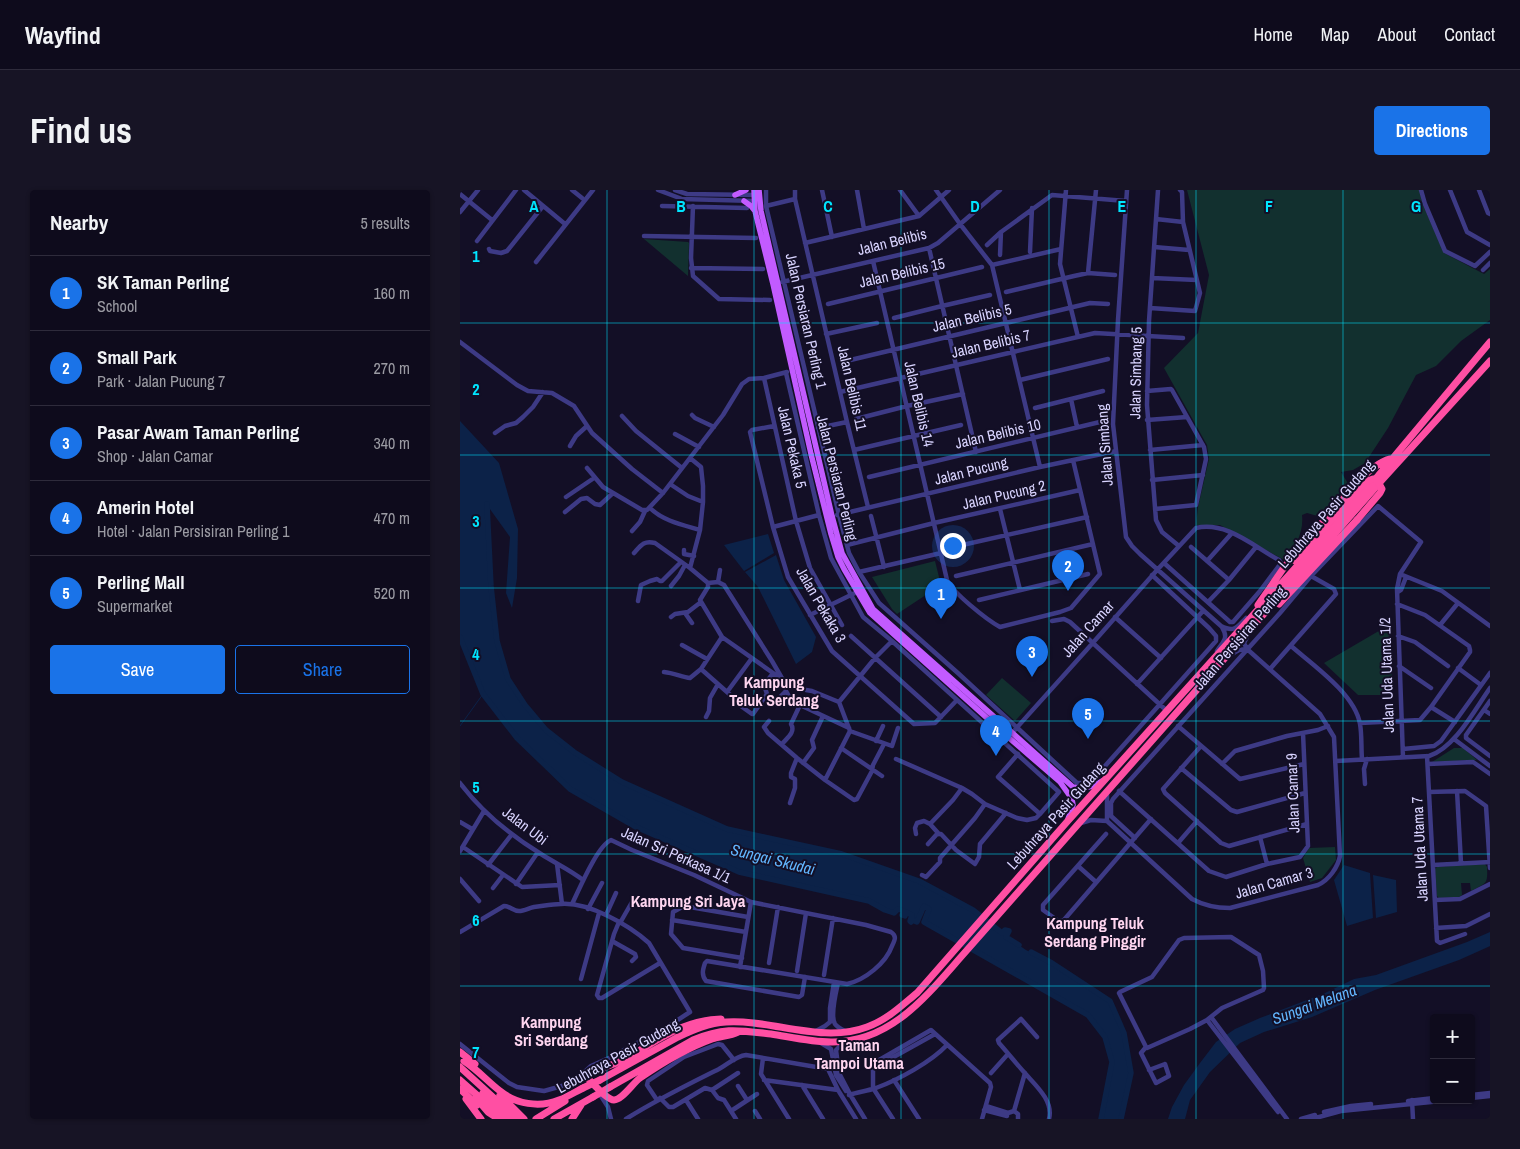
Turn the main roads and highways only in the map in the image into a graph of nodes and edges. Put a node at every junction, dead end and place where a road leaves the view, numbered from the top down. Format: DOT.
graph roads {
  1 [pos="746,190"];
  2 [pos="735,194"];
  3 [pos="756,195"];
  4 [pos="744,201"];
  5 [pos="755,212"];
  6 [pos="778,283"];
  7 [pos="1490,342"];
  8 [pos="1490,361"];
  9 [pos="1393,458"];
  10 [pos="829,517"];
  11 [pos="1289,580"];
  12 [pos="1263,598"];
  13 [pos="1252,626"];
  14 [pos="1234,638"];
  15 [pos="1012,732"];
  16 [pos="1024,747"];
  17 [pos="1112,774"];
  18 [pos="1066,824"];
  19 [pos="743,1022"];
  20 [pos="741,1030"];
  21 [pos="460,1052"];
  22 [pos="461,1062"];
  23 [pos="460,1073"];
  24 [pos="486,1081"];
  25 [pos="460,1082"];
  26 [pos="584,1089"];
  27 [pos="460,1091"];
  28 [pos="573,1093"];
  29 [pos="583,1103"];
  30 [pos="566,1112"];
  31 [pos="537,1118"];
  32 [pos="481,1119"];
  33 [pos="491,1119"];
  34 [pos="500,1119"];
  35 [pos="509,1119"];
  36 [pos="518,1119"];
  37 [pos="524,1119"];
  38 [pos="554,1119"];
  39 [pos="558,1119"];
  40 [pos="572,1119"];
  1 -- 2 [label="main road"];
  3 -- 5 [label="main road, Jalan Persiaran Perling"];
  3 -- 6 [label="main road, Jalan Persiaran Perling"];
  4 -- 5 [label="main road"];
  5 -- 6 [label="main road, Jalan Persiaran Perling"];
  6 -- 10 [label="main road, Jalan Persiaran Perling"];
  6 -- 10 [label="main road, Jalan Persiaran Perling"];
  7 -- 9 [label="highway, Lebuhraya Pasir Gudang"];
  8 -- 11 [label="highway, Lebuhraya Pasir Gudang"];
  9 -- 11 [label="highway, Lebuhraya Pasir Gudang"];
  9 -- 12 [label="highway"];
  10 -- 15 [label="main road, Jalan Persiaran Perling"];
  10 -- 15 [label="main road, Jalan Persiaran Perling"];
  11 -- 13 [label="highway, Lebuhraya Pasir Gudang"];
  11 -- 14 [label="highway, Lebuhraya Pasir Gudang"];
  12 -- 13 [label="highway, bridge"];
  12 -- 14 [label="highway"];
  13 -- 20 [label="highway, Lebuhraya Pasir Gudang"];
  14 -- 17 [label="highway, Lebuhraya Pasir Gudang"];
  15 -- 16 [label="main road, Jalan Persiaran Perling"];
  16 -- 17 [label="main road, Jalan Persiaran Perling"];
  16 -- 18 [label="main road, Jalan Persiaran Perling"];
  17 -- 18 [label="highway, Lebuhraya Pasir Gudang"];
  18 -- 19 [label="highway, Lebuhraya Pasir Gudang"];
  19 -- 20 [label="highway"];
  19 -- 26 [label="highway, Lebuhraya Pasir Gudang, bridge"];
  20 -- 29 [label="highway, Lebuhraya Pasir Gudang, bridge"];
  21 -- 28 [label="highway"];
  22 -- 24 [label="highway"];
  22 -- 36 [label="highway"];
  23 -- 35 [label="highway"];
  24 -- 28 [label="highway"];
  24 -- 37 [label="highway"];
  25 -- 34 [label="highway"];
  26 -- 28 [label="highway"];
  26 -- 31 [label="highway, Lebuhraya Pasir Gudang"];
  27 -- 32 [label="highway"];
  27 -- 33 [label="highway"];
  29 -- 30 [label="highway, Lebuhraya Pasir Gudang"];
  29 -- 40 [label="highway"];
  30 -- 38 [label="highway, Lebuhraya Pasir Gudang"];
  30 -- 39 [label="highway"];
}
